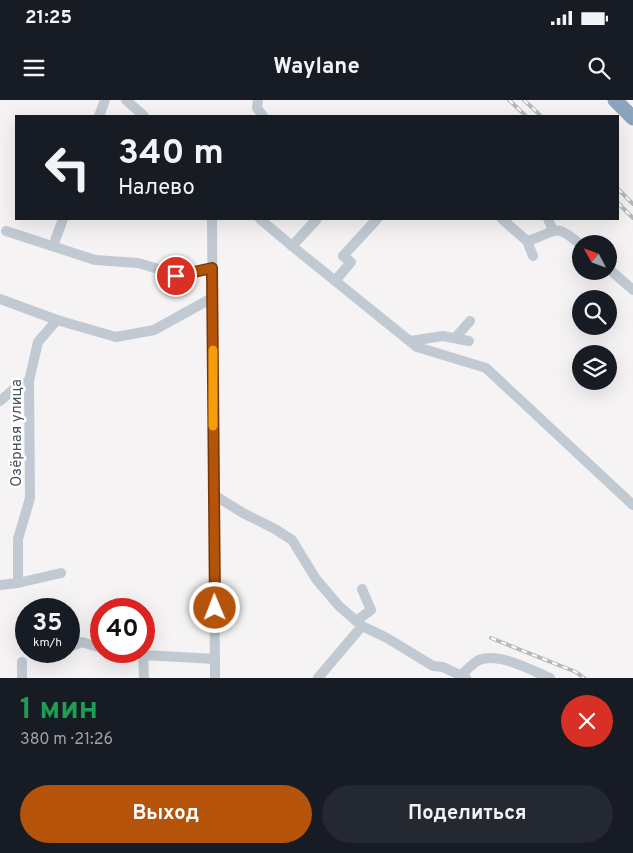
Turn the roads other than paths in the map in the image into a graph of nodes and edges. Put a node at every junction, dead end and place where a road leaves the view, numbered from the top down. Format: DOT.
graph roads {
  1 [pos="105,100"];
  2 [pos="126,100"];
  3 [pos="258,100"];
  4 [pos="616,100"];
  5 [pos="633,112"];
  6 [pos="99,115"];
  7 [pos="143,115"];
  8 [pos="262,115"];
  9 [pos="633,118"];
  10 [pos="63,220"];
  11 [pos="213,220"];
  12 [pos="261,220"];
  13 [pos="316,220"];
  14 [pos="376,220"];
  15 [pos="503,220"];
  16 [pos="548,220"];
  17 [pos="553,230"];
  18 [pos="6,231"];
  19 [pos="572,238"];
  20 [pos="528,241"];
  21 [pos="53,246"];
  22 [pos="292,246"];
  23 [pos="533,256"];
  24 [pos="212,268"];
  25 [pos="618,277"];
  26 [pos="335,281"];
  27 [pos="633,290"];
  28 [pos="212,298"];
  29 [pos="0,299"];
  30 [pos="57,320"];
  31 [pos="470,321"];
  32 [pos="455,338"];
  33 [pos="469,341"];
  34 [pos="414,344"];
  35 [pos="28,381"];
  36 [pos="0,400"];
  37 [pos="214,495"];
  38 [pos="633,505"];
  39 [pos="61,573"];
  40 [pos="18,583"];
  41 [pos="0,585"];
  42 [pos="362,589"];
  43 [pos="359,624"];
  44 [pos="155,656"];
  45 [pos="215,659"];
  46 [pos="22,663"];
  47 [pos="143,663"];
  48 [pos="464,677"];
  49 [pos="22,678"];
  50 [pos="144,678"];
  51 [pos="215,678"];
  52 [pos="318,678"];
  53 [pos="550,678"];
  1 -- 6 [label="street"];
  2 -- 7 [label="street"];
  3 -- 8 [label="street"];
  4 -- 5 [label="highway"];
  4 -- 9 [label="highway"];
  10 -- 21 [label="street"];
  11 -- 24 [label="street"];
  12 -- 22 [label="street"];
  13 -- 22 [label="street"];
  14 -- 26 [label="street"];
  15 -- 20 [label="street"];
  16 -- 17 [label="street"];
  17 -- 19 [label="street"];
  17 -- 20 [label="street"];
  18 -- 21 [label="street"];
  20 -- 23 [label="street"];
  21 -- 24 [label="street"];
  22 -- 26 [label="street"];
  24 -- 28 [label="street"];
  25 -- 27 [label="street"];
  26 -- 34 [label="street"];
  28 -- 30 [label="street"];
  28 -- 37 [label="street"];
  29 -- 30 [label="street"];
  30 -- 35 [label="street, Озёрная улица"];
  31 -- 32 [label="street"];
  32 -- 33 [label="street"];
  32 -- 34 [label="street"];
  34 -- 38 [label="street"];
  35 -- 36 [label="street"];
  35 -- 40 [label="street, Озёрная улица"];
  37 -- 43 [label="street"];
  37 -- 45 [label="street"];
  39 -- 40 [label="street"];
  40 -- 41 [label="street"];
  42 -- 43 [label="street"];
  43 -- 48 [label="street"];
  43 -- 52 [label="street"];
  44 -- 45 [label="street"];
  45 -- 51 [label="street"];
  46 -- 49 [label="street"];
  47 -- 50 [label="street"];
  48 -- 53 [label="street"];
}
